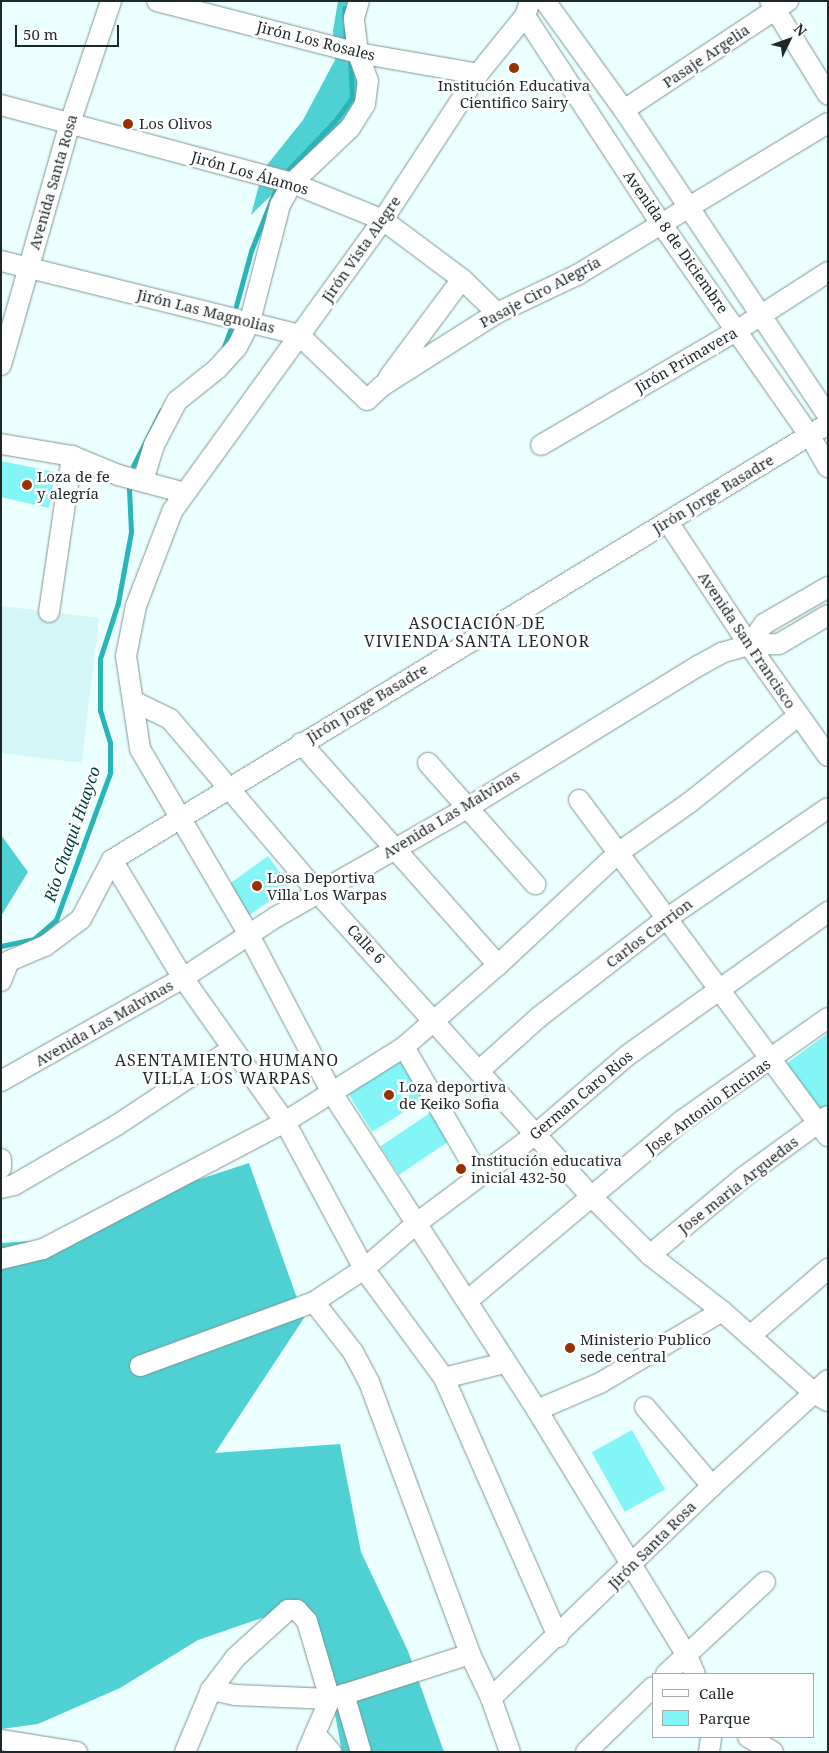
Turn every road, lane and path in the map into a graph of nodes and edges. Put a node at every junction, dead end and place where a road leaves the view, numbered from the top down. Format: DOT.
graph roads {
  1 [pos="111,1"];
  2 [pos="156,1"];
  3 [pos="359,1"];
  4 [pos="545,1"];
  5 [pos="778,4"];
  6 [pos="528,9"];
  7 [pos="358,53"];
  8 [pos="478,74"];
  9 [pos="828,95"];
  10 [pos="1,105"];
  11 [pos="624,110"];
  12 [pos="70,123"];
  13 [pos="828,123"];
  14 [pos="292,183"];
  15 [pos="687,208"];
  16 [pos="383,220"];
  17 [pos="660,222"];
  18 [pos="1,261"];
  19 [pos="28,268"];
  20 [pos="828,272"];
  21 [pos="462,279"];
  22 [pos="497,313"];
  23 [pos="762,315"];
  24 [pos="250,321"];
  25 [pos="738,330"];
  26 [pos="300,335"];
  27 [pos="1,365"];
  28 [pos="382,386"];
  29 [pos="828,416"];
  30 [pos="828,424"];
  31 [pos="1,434"];
  32 [pos="810,436"];
  33 [pos="11,444"];
  34 [pos="541,445"];
  35 [pos="72,456"];
  36 [pos="828,467"];
  37 [pos="143,481"];
  38 [pos="185,493"];
  39 [pos="668,522"];
  40 [pos="828,587"];
  41 [pos="49,612"];
  42 [pos="828,615"];
  43 [pos="749,645"];
  44 [pos="134,702"];
  45 [pos="798,716"];
  46 [pos="301,743"];
  47 [pos="828,756"];
  48 [pos="428,763"];
  49 [pos="231,789"];
  50 [pos="579,800"];
  51 [pos="467,808"];
  52 [pos="828,808"];
  53 [pos="182,818"];
  54 [pos="394,849"];
  55 [pos="618,853"];
  56 [pos="112,860"];
  57 [pos="535,884"];
  58 [pos="318,893"];
  59 [pos="828,912"];
  60 [pos="666,919"];
  61 [pos="249,935"];
  62 [pos="498,965"];
  63 [pos="183,978"];
  64 [pos="1,981"];
  65 [pos="719,989"];
  66 [pos="828,1018"];
  67 [pos="436,1020"];
  68 [pos="404,1047"];
  69 [pos="232,1049"];
  70 [pos="771,1060"];
  71 [pos="480,1070"];
  72 [pos="1,1081"];
  73 [pos="332,1093"];
  74 [pos="285,1122"];
  75 [pos="824,1125"];
  76 [pos="536,1134"];
  77 [pos="1,1159"];
  78 [pos="1,1168"];
  79 [pos="479,1176"];
  80 [pos="1,1188"];
  81 [pos="591,1196"];
  82 [pos="417,1223"];
  83 [pos="650,1255"];
  84 [pos="1,1259"];
  85 [pos="364,1269"];
  86 [pos="828,1269"];
  87 [pos="467,1300"];
  88 [pos="314,1302"];
  89 [pos="722,1311"];
  90 [pos="750,1336"];
  91 [pos="504,1363"];
  92 [pos="140,1366"];
  93 [pos="444,1378"];
  94 [pos="823,1391"];
  95 [pos="645,1407"];
  96 [pos="536,1410"];
  97 [pos="712,1486"];
  98 [pos="632,1565"];
  99 [pos="765,1582"];
  100 [pos="558,1637"];
  101 [pos="470,1654"];
  102 [pos="686,1654"];
  103 [pos="667,1673"];
  104 [pos="695,1673"];
  105 [pos="652,1688"];
  106 [pos="212,1690"];
  107 [pos="337,1696"];
  108 [pos="491,1698"];
  109 [pos="711,1738"];
  110 [pos="750,1738"];
  111 [pos="1,1740"];
  112 [pos="311,1743"];
  113 [pos="77,1752"];
  114 [pos="185,1752"];
  115 [pos="331,1752"];
  116 [pos="361,1752"];
  117 [pos="510,1752"];
  118 [pos="586,1752"];
  119 [pos="709,1752"];
  120 [pos="773,1752"];
  1 -- 12 [label="street, Avenida Santa Rosa"];
  2 -- 7 [label="street, Jirón Los Rosales"];
  3 -- 7 [label="street"];
  4 -- 11 [label="street, Avenida 8 de Diciembre"];
  5 -- 9 [label="street"];
  5 -- 11 [label="street, Pasaje Argelia"];
  6 -- 8 [label="street, Jirón Vista Alegre"];
  6 -- 17 [label="street, Avenida 8 de Diciembre"];
  7 -- 8 [label="street, Jirón Los Rosales"];
  7 -- 14 [label="street"];
  8 -- 16 [label="street, Jirón Vista Alegre"];
  10 -- 12 [label="street, Jirón Los Álamos"];
  11 -- 15 [label="street, Avenida 8 de Diciembre"];
  12 -- 14 [label="street, Jirón Los Álamos"];
  12 -- 19 [label="street, Avenida Santa Rosa"];
  13 -- 15 [label="street, Pasaje Ciro Alegría"];
  14 -- 16 [label="street, Jirón Los Álamos"];
  14 -- 24 [label="street"];
  15 -- 17 [label="street, Pasaje Ciro Alegría"];
  15 -- 23 [label="street, Avenida 8 de Diciembre"];
  16 -- 21 [label="street, Jirón Los Álamos"];
  16 -- 26 [label="street, Jirón Vista Alegre"];
  17 -- 22 [label="street, Pasaje Ciro Alegría"];
  17 -- 25 [label="street, Avenida 8 de Diciembre"];
  18 -- 19 [label="street, Jirón Las Magnolias"];
  19 -- 24 [label="street, Jirón Las Magnolias"];
  19 -- 27 [label="street, Avenida Santa Rosa"];
  20 -- 23 [label="street, Jirón Primavera"];
  21 -- 22 [label="street, Jirón Los Álamos"];
  21 -- 28 [label="street"];
  22 -- 28 [label="street, Pasaje Ciro Alegría"];
  23 -- 25 [label="street, Jirón Primavera"];
  23 -- 29 [label="street, Avenida 8 de Diciembre"];
  24 -- 26 [label="street, Jirón Las Magnolias"];
  24 -- 37 [label="street"];
  25 -- 32 [label="street, Avenida 8 de Diciembre"];
  25 -- 34 [label="street, Jirón Primavera"];
  26 -- 28 [label="street, Jirón Las Magnolias"];
  26 -- 38 [label="street, Jirón Vista Alegre"];
  30 -- 32 [label="street, Jirón Jorge Basadre"];
  31 -- 33 [label="street"];
  32 -- 36 [label="street, Avenida 8 de Diciembre"];
  32 -- 39 [label="street, Jirón Jorge Basadre"];
  33 -- 35 [label="street"];
  35 -- 37 [label="street"];
  35 -- 41 [label="street"];
  37 -- 38 [label="street"];
  38 -- 44 [label="street, Jirón Vista Alegre"];
  39 -- 43 [label="street, Avenida San Francisco"];
  39 -- 46 [label="street, Jirón Jorge Basadre"];
  40 -- 43 [label="street"];
  42 -- 43 [label="street, Avenida Las Malvinas"];
  43 -- 45 [label="street, Avenida San Francisco"];
  43 -- 51 [label="street, Avenida Las Malvinas"];
  44 -- 49 [label="street, Calle 6"];
  44 -- 53 [label="street, Jirón Vista Alegre"];
  45 -- 47 [label="street, Avenida San Francisco"];
  45 -- 55 [label="street"];
  46 -- 49 [label="street, Jirón Jorge Basadre"];
  46 -- 54 [label="street"];
  48 -- 51 [label="street"];
  49 -- 53 [label="street, Jirón Jorge Basadre"];
  49 -- 58 [label="street, Calle 6"];
  50 -- 55 [label="street"];
  51 -- 54 [label="street, Avenida Las Malvinas"];
  51 -- 57 [label="street"];
  52 -- 60 [label="street, Carlos Carrion"];
  53 -- 56 [label="street, Jirón Jorge Basadre"];
  53 -- 61 [label="street, Jirón Vista Alegre"];
  54 -- 58 [label="street, Avenida Las Malvinas"];
  54 -- 62 [label="street"];
  55 -- 60 [label="street"];
  55 -- 62 [label="street"];
  56 -- 63 [label="street"];
  56 -- 64 [label="street"];
  58 -- 61 [label="street, Avenida Las Malvinas"];
  58 -- 67 [label="street, Calle 6"];
  59 -- 65 [label="street, German Caro Rios"];
  60 -- 65 [label="street"];
  60 -- 71 [label="street, Carlos Carrion"];
  61 -- 63 [label="street, Avenida Las Malvinas"];
  61 -- 73 [label="street, Jirón Vista Alegre"];
  62 -- 67 [label="street"];
  63 -- 69 [label="street"];
  63 -- 72 [label="street, Avenida Las Malvinas"];
  65 -- 70 [label="street"];
  65 -- 76 [label="street, German Caro Rios"];
  66 -- 70 [label="street, Jose Antonio Encinas"];
  67 -- 68 [label="street"];
  67 -- 71 [label="street, Calle 6"];
  68 -- 73 [label="street"];
  68 -- 79 [label="street"];
  69 -- 74 [label="street"];
  69 -- 80 [label="street"];
  70 -- 75 [label="street"];
  70 -- 81 [label="street, Jose Antonio Encinas"];
  71 -- 76 [label="street, Calle 6"];
  73 -- 74 [label="street"];
  73 -- 82 [label="street, Jirón Vista Alegre"];
  74 -- 84 [label="street"];
  74 -- 85 [label="street"];
  75 -- 83 [label="street, Jose maria Arguedas"];
  76 -- 79 [label="street, German Caro Rios"];
  76 -- 81 [label="street, Calle 6"];
  77 -- 78 [label="street"];
  79 -- 82 [label="street, German Caro Rios"];
  81 -- 83 [label="street, Calle 6"];
  81 -- 87 [label="street, Jose Antonio Encinas"];
  82 -- 85 [label="street, German Caro Rios"];
  82 -- 87 [label="street, Jirón Vista Alegre"];
  83 -- 89 [label="street, Calle 6"];
  85 -- 88 [label="street, German Caro Rios"];
  85 -- 93 [label="street"];
  86 -- 90 [label="street"];
  87 -- 91 [label="street, Jirón Vista Alegre"];
  88 -- 92 [label="street, German Caro Rios"];
  88 -- 101 [label="street"];
  89 -- 90 [label="street, Calle 6"];
  89 -- 96 [label="street"];
  90 -- 94 [label="street, Calle 6"];
  91 -- 93 [label="street"];
  91 -- 96 [label="street, Jirón Vista Alegre"];
  93 -- 100 [label="street"];
  94 -- 97 [label="street, Jirón Santa Rosa"];
  95 -- 97 [label="street"];
  96 -- 98 [label="street, Jirón Vista Alegre"];
  97 -- 98 [label="street, Jirón Santa Rosa"];
  98 -- 100 [label="street, Jirón Santa Rosa"];
  98 -- 102 [label="street, Jirón Vista Alegre"];
  99 -- 102 [label="street"];
  100 -- 108 [label="street, Jirón Santa Rosa"];
  101 -- 107 [label="street"];
  101 -- 108 [label="street"];
  102 -- 103 [label="street"];
  102 -- 104 [label="street, Jirón Vista Alegre"];
  105 -- 118 [label="street"];
  106 -- 107 [label="street"];
  106 -- 107 [label="street"];
  106 -- 114 [label="street"];
  107 -- 112 [label="street"];
  107 -- 116 [label="street"];
  108 -- 117 [label="street"];
  109 -- 119 [label="street"];
  110 -- 120 [label="street"];
  111 -- 113 [label="street"];
  112 -- 115 [label="street"];
}
